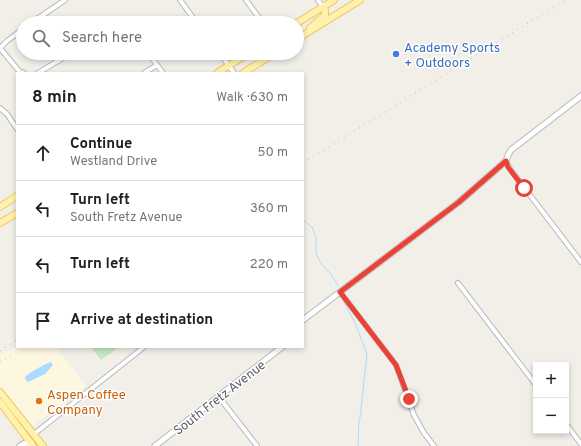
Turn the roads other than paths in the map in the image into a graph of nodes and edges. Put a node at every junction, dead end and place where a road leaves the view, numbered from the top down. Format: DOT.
graph roads {
  1 [pos="65,0"];
  2 [pos="180,0"];
  3 [pos="246,0"];
  4 [pos="318,0"];
  5 [pos="334,0"];
  6 [pos="360,0"];
  7 [pos="323,7"];
  8 [pos="41,16"];
  9 [pos="192,16"];
  10 [pos="258,16"];
  11 [pos="304,19"];
  12 [pos="16,34"];
  13 [pos="304,34"];
  14 [pos="304,34"];
  15 [pos="0,48"];
  16 [pos="59,60"];
  17 [pos="153,60"];
  18 [pos="225,60"];
  19 [pos="237,60"];
  20 [pos="260,60"];
  21 [pos="157,65"];
  22 [pos="229,65"];
  23 [pos="22,72"];
  24 [pos="40,72"];
  25 [pos="146,72"];
  26 [pos="162,72"];
  27 [pos="218,72"];
  28 [pos="233,72"];
  29 [pos="244,72"];
  30 [pos="581,96"];
  31 [pos="0,108"];
  32 [pos="16,128"];
  33 [pos="506,161"];
  34 [pos="16,197"];
  35 [pos="0,207"];
  36 [pos="16,214"];
  37 [pos="0,223"];
  38 [pos="581,262"];
  39 [pos="458,283"];
  40 [pos="340,292"];
  41 [pos="304,319"];
  42 [pos="143,348"];
  43 [pos="281,348"];
  44 [pos="533,381"];
  45 [pos="0,392"];
  46 [pos="219,397"];
  47 [pos="0,402"];
  48 [pos="569,428"];
  49 [pos="34,434"];
  50 [pos="581,444"];
  51 [pos="31,445"];
  52 [pos="20,446"];
  53 [pos="43,446"];
  54 [pos="155,446"];
  55 [pos="258,446"];
  56 [pos="434,446"];
  1 -- 8 [label="street"];
  2 -- 9 [label="street"];
  3 -- 10 [label="street"];
  4 -- 7 [label="street"];
  5 -- 7 [label="main road"];
  6 -- 14 [label="main road"];
  7 -- 11 [label="main road"];
  7 -- 13 [label="main road"];
  12 -- 15 [label="street"];
  15 -- 23 [label="street"];
  16 -- 24 [label="street"];
  17 -- 21 [label="street"];
  18 -- 22 [label="street"];
  19 -- 22 [label="main road"];
  20 -- 29 [label="main road"];
  21 -- 25 [label="street"];
  21 -- 26 [label="street"];
  22 -- 27 [label="main road"];
  22 -- 28 [label="street"];
  30 -- 33 [label="street"];
  31 -- 32 [label="street"];
  33 -- 38 [label="street"];
  33 -- 40 [label="street"];
  34 -- 35 [label="main road"];
  36 -- 37 [label="main road"];
  39 -- 44 [label="street"];
  40 -- 41 [label="street"];
  40 -- 56 [label="street"];
  42 -- 49 [label="street"];
  43 -- 46 [label="street, South Fretz Avenue"];
  45 -- 49 [label="main road"];
  46 -- 54 [label="street, South Fretz Avenue"];
  46 -- 55 [label="street"];
  47 -- 51 [label="main road"];
  48 -- 50 [label="street"];
  49 -- 51 [label="main road"];
  49 -- 53 [label="main road"];
  51 -- 52 [label="street"];
}
